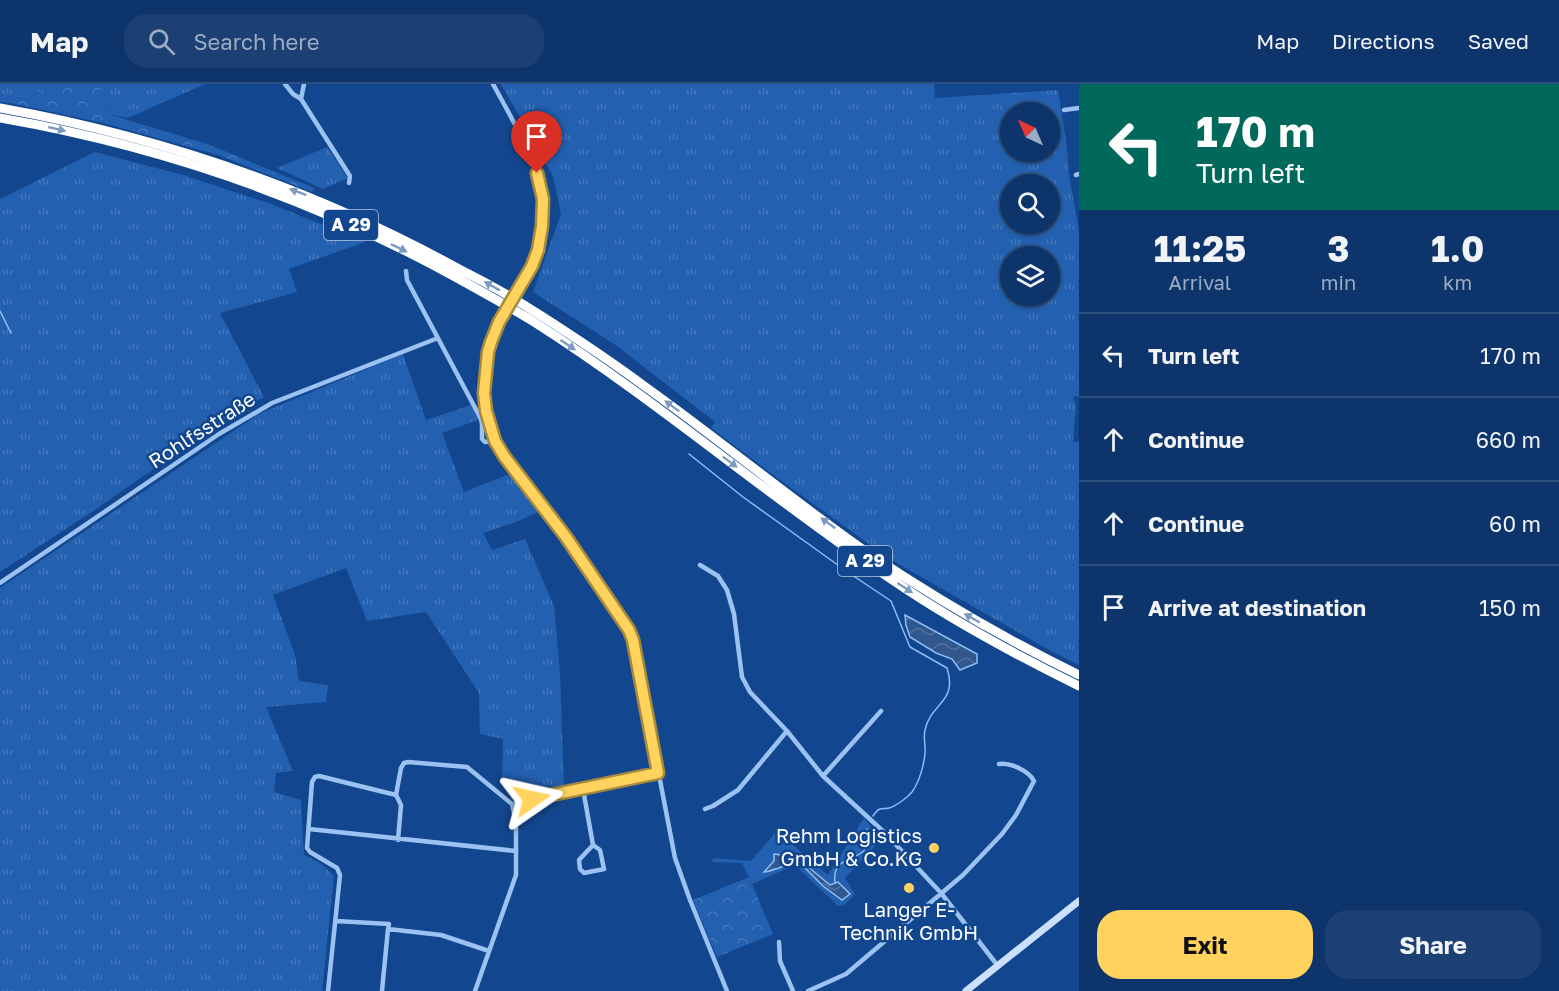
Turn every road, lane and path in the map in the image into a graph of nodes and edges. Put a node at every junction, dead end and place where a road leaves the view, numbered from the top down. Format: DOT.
graph roads {
  1 [pos="285,84"];
  2 [pos="304,84"];
  3 [pos="493,84"];
  4 [pos="301,99"];
  5 [pos="0,108"];
  6 [pos="1079,108"];
  7 [pos="1064,110"];
  8 [pos="0,117"];
  9 [pos="349,183"];
  10 [pos="406,271"];
  11 [pos="438,338"];
  12 [pos="495,441"];
  13 [pos="700,565"];
  14 [pos="0,583"];
  15 [pos="1023,647"];
  16 [pos="1079,670"];
  17 [pos="1079,675"];
  18 [pos="1079,686"];
  19 [pos="881,711"];
  20 [pos="787,731"];
  21 [pos="999,764"];
  22 [pos="658,773"];
  23 [pos="823,776"];
  24 [pos="583,789"];
  25 [pos="396,795"];
  26 [pos="512,804"];
  27 [pos="705,809"];
  28 [pos="309,829"];
  29 [pos="398,840"];
  30 [pos="594,845"];
  31 [pos="516,851"];
  32 [pos="941,893"];
  33 [pos="1079,901"];
  34 [pos="336,921"];
  35 [pos="388,929"];
  36 [pos="779,942"];
  37 [pos="489,951"];
  38 [pos="998,966"];
  39 [pos="328,991"];
  40 [pos="382,991"];
  41 [pos="475,991"];
  42 [pos="727,991"];
  43 [pos="794,991"];
  44 [pos="808,991"];
  45 [pos="966,991"];
  1 -- 4 [label="street"];
  2 -- 4 [label="street"];
  3 -- 12 [label="street"];
  4 -- 9 [label="street"];
  15 -- 5 [label="highway, A 29, one-way"];
  6 -- 7 [label="street"];
  8 -- 18 [label="highway, A 29, one-way"];
  10 -- 11 [label="street"];
  11 -- 12 [label="street"];
  11 -- 14 [label="street, Rohlfsstraße"];
  12 -- 22 [label="street"];
  13 -- 20 [label="street"];
  15 -- 16 [label="highway"];
  15 -- 17 [label="highway, A 29"];
  19 -- 23 [label="street"];
  20 -- 23 [label="street"];
  20 -- 27 [label="street"];
  21 -- 32 [label="street"];
  22 -- 24 [label="street"];
  22 -- 42 [label="street"];
  23 -- 32 [label="street"];
  24 -- 26 [label="street"];
  24 -- 30 [label="street"];
  25 -- 26 [label="street"];
  25 -- 28 [label="street"];
  25 -- 29 [label="street"];
  26 -- 31 [label="street"];
  28 -- 29 [label="street"];
  28 -- 34 [label="street"];
  29 -- 31 [label="street"];
  30 -- 30 [label="street"];
  31 -- 37 [label="street"];
  32 -- 38 [label="street"];
  32 -- 44 [label="street"];
  33 -- 38 [label="street"];
  34 -- 35 [label="street"];
  34 -- 39 [label="street"];
  35 -- 37 [label="street"];
  35 -- 40 [label="street"];
  36 -- 43 [label="street"];
  37 -- 41 [label="street"];
  38 -- 45 [label="street"];
}
